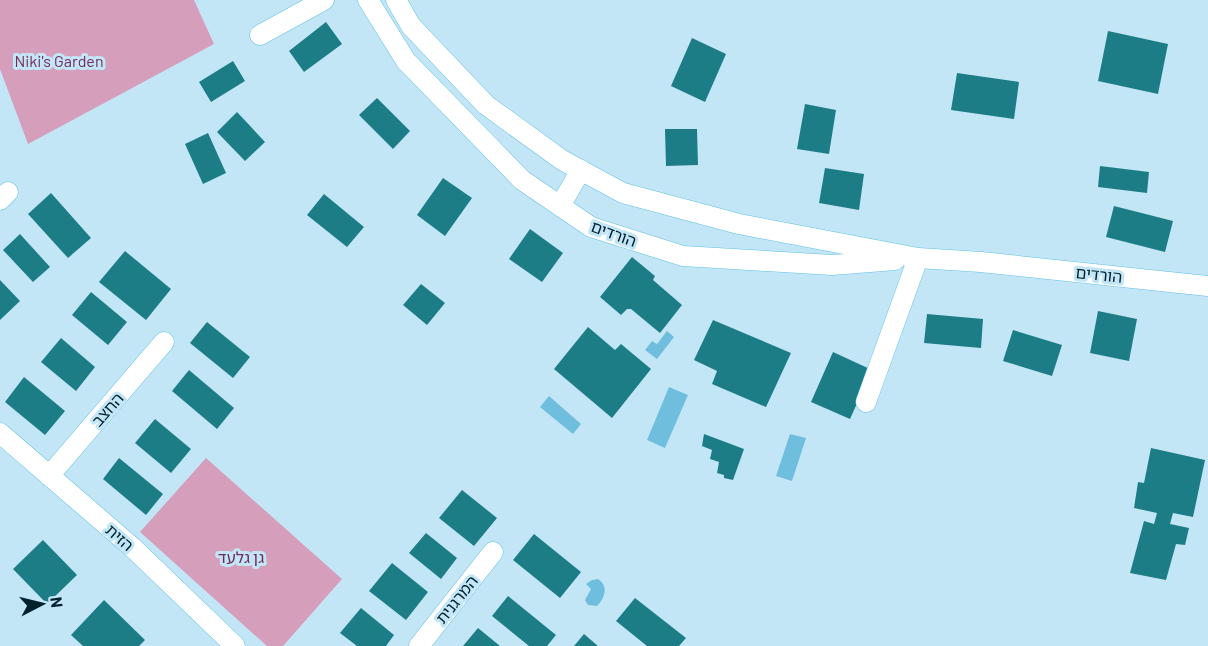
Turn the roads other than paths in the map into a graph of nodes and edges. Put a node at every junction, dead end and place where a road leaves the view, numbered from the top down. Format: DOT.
graph roads {
  1 [pos="324,0"];
  2 [pos="368,0"];
  3 [pos="396,0"];
  4 [pos="260,35"];
  5 [pos="581,170"];
  6 [pos="560,206"];
  7 [pos="918,258"];
  8 [pos="1208,286"];
  9 [pos="164,342"];
  10 [pos="866,402"];
  11 [pos="0,433"];
  12 [pos="49,476"];
  13 [pos="493,552"];
  14 [pos="235,646"];
  15 [pos="419,646"];
  1 -- 4 [label="street"];
  2 -- 6 [label="street, הורדים"];
  3 -- 5 [label="street, הורדים"];
  5 -- 6 [label="street"];
  5 -- 7 [label="street, הורדים"];
  6 -- 7 [label="street, הורדים"];
  7 -- 8 [label="street, הורדים"];
  7 -- 10 [label="street"];
  9 -- 12 [label="street, החצב"];
  11 -- 12 [label="street, הזית"];
  12 -- 14 [label="street, הזית"];
  13 -- 15 [label="street, המרגנית"];
}
